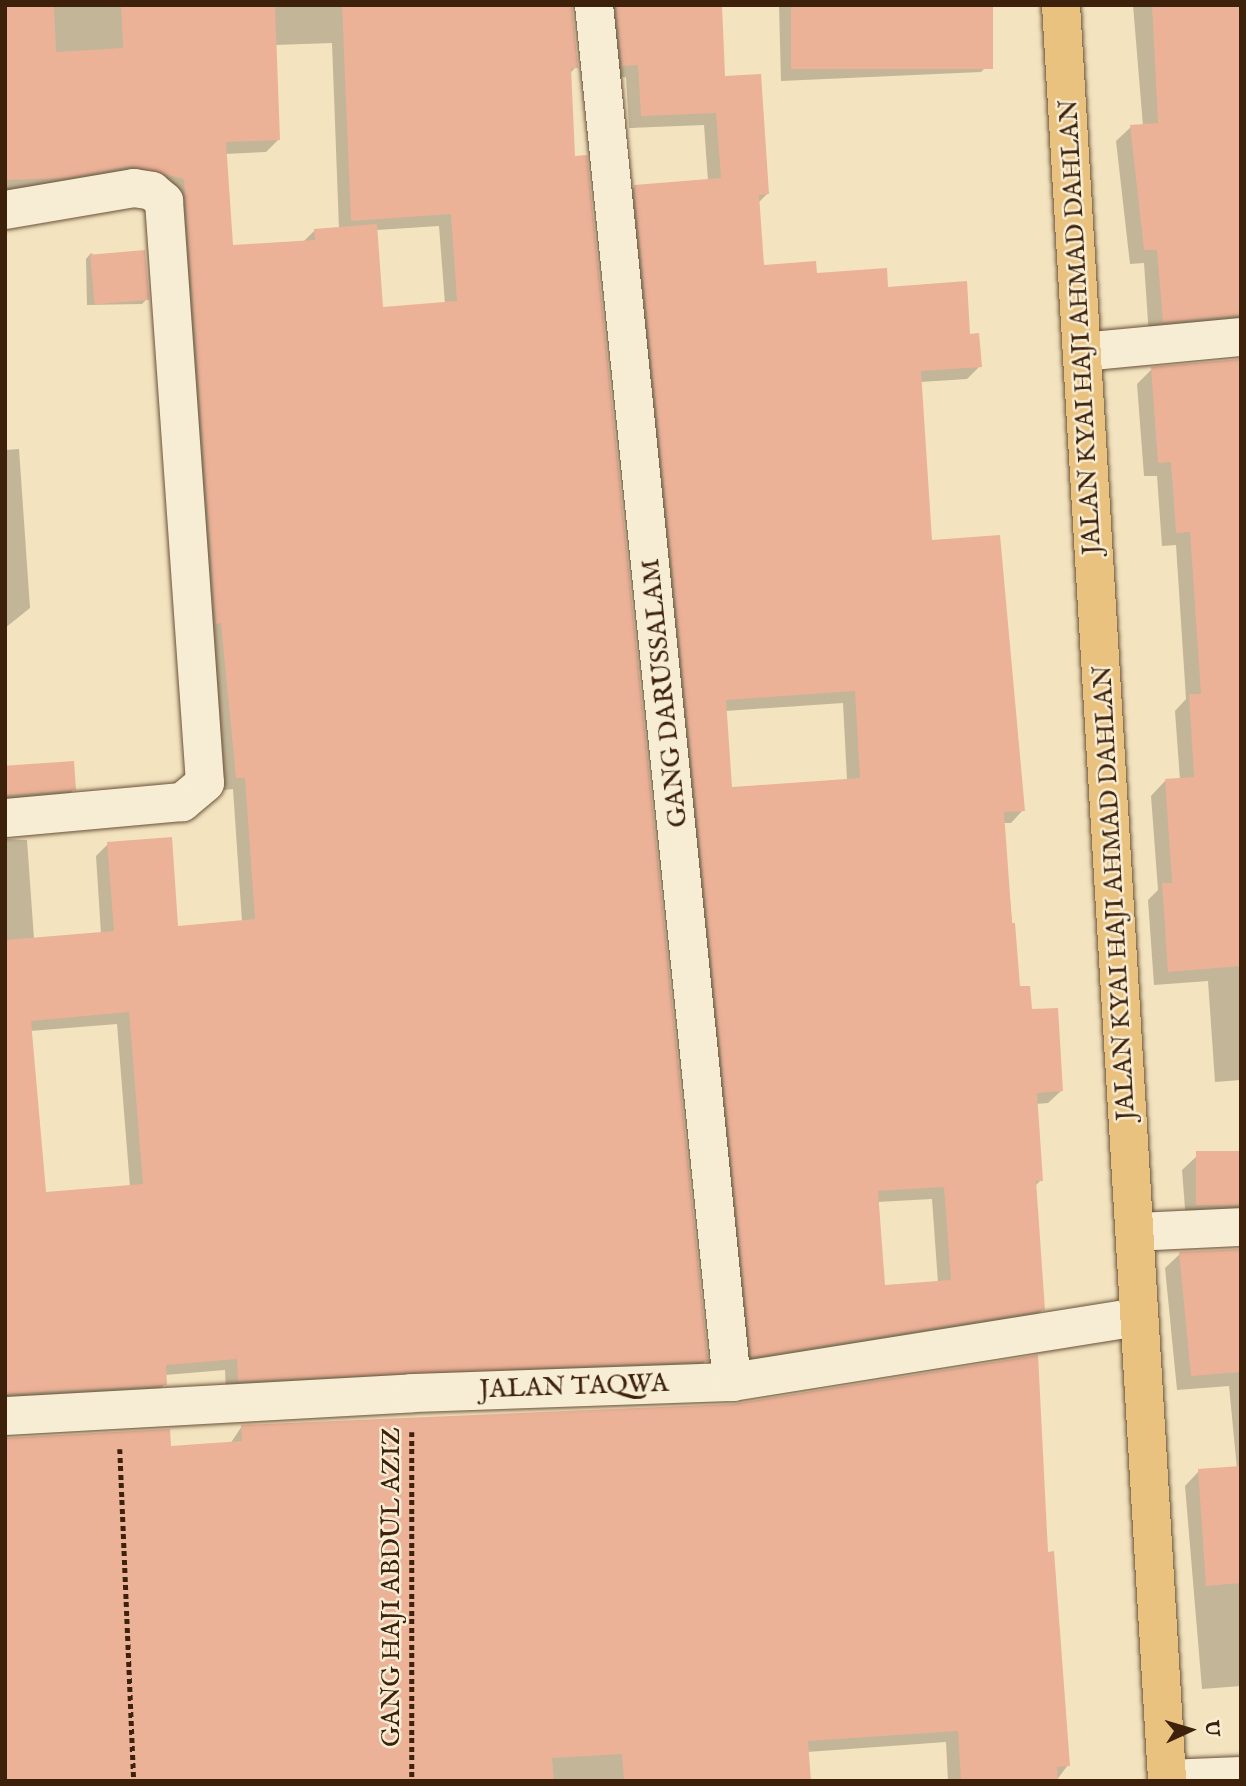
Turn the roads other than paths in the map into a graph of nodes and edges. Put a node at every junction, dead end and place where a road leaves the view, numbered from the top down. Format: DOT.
graph roads {
  1 [pos="594,5"];
  2 [pos="1061,5"];
  3 [pos="5,210"];
  4 [pos="1241,337"];
  5 [pos="1082,352"];
  6 [pos="5,818"];
  7 [pos="1241,1227"];
  8 [pos="1135,1232"];
  9 [pos="1138,1317"];
  10 [pos="732,1382"];
  11 [pos="5,1416"];
  12 [pos="1241,1776"];
  13 [pos="1167,1780"];
  1 -- 10 [label="street, GANG DARUSSALAM"];
  2 -- 5 [label="main road, JALAN KYAI HAJI AHMAD DAHLAN"];
  3 -- 6 [label="street"];
  4 -- 5 [label="street"];
  5 -- 8 [label="main road, JALAN KYAI HAJI AHMAD DAHLAN"];
  7 -- 8 [label="street"];
  8 -- 9 [label="main road, JALAN KYAI HAJI AHMAD DAHLAN"];
  9 -- 10 [label="street, JALAN TAQWA"];
  9 -- 13 [label="main road, JALAN KYAI HAJI AHMAD DAHLAN"];
  10 -- 11 [label="street, JALAN TAQWA"];
  12 -- 13 [label="street"];
}
